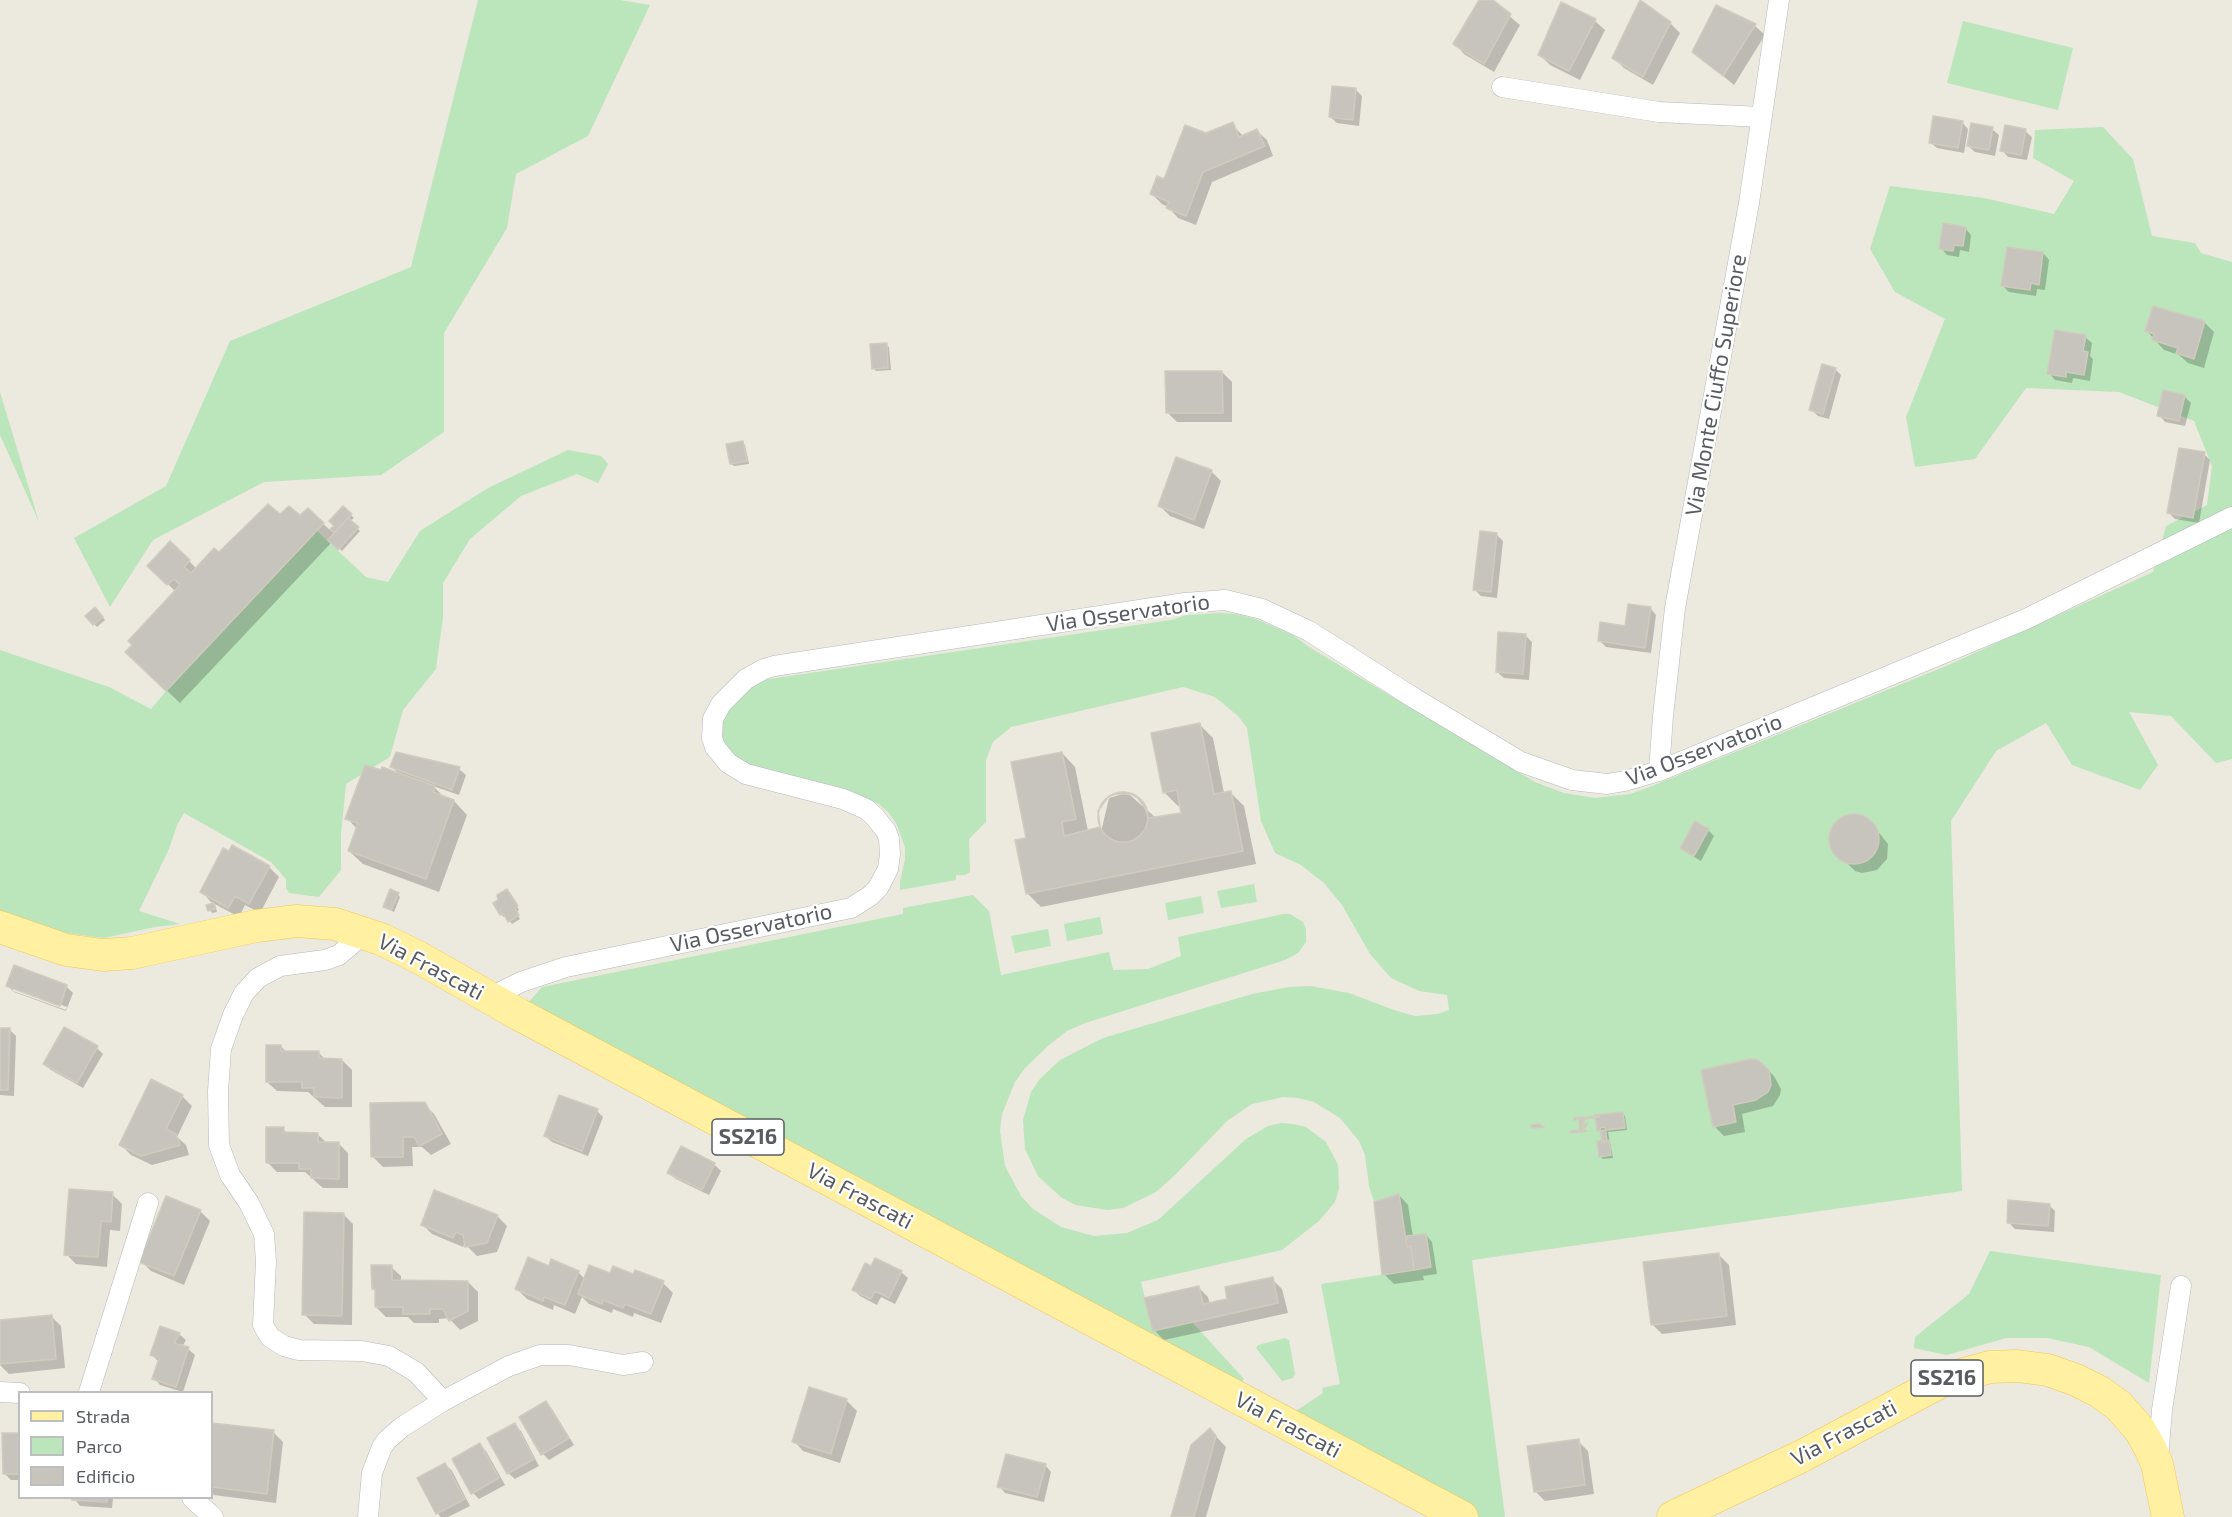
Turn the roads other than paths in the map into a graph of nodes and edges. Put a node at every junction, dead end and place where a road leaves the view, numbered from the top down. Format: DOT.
graph roads {
  1 [pos="1779,0"];
  2 [pos="1502,87"];
  3 [pos="1761,117"];
  4 [pos="2232,517"];
  5 [pos="1659,771"];
  6 [pos="0,927"];
  7 [pos="361,931"];
  8 [pos="489,998"];
  9 [pos="148,1203"];
  10 [pos="2181,1286"];
  11 [pos="643,1362"];
  12 [pos="89,1391"];
  13 [pos="0,1392"];
  14 [pos="18,1393"];
  15 [pos="443,1401"];
  16 [pos="2157,1464"];
  17 [pos="194,1499"];
  18 [pos="213,1517"];
  19 [pos="368,1517"];
  20 [pos="1462,1517"];
  21 [pos="1673,1517"];
  22 [pos="2168,1517"];
  1 -- 3 [label="street, Via Monte Ciuffo Superiore"];
  2 -- 3 [label="street"];
  3 -- 5 [label="street, Via Monte Ciuffo Superiore"];
  4 -- 5 [label="street, Via Osservatorio"];
  5 -- 8 [label="street, Via Osservatorio"];
  6 -- 7 [label="main road, Via Frascati / SS216"];
  7 -- 8 [label="main road, Via Frascati / SS216"];
  7 -- 15 [label="street"];
  8 -- 20 [label="main road, Via Frascati / SS216"];
  9 -- 12 [label="street"];
  10 -- 16 [label="street, Via Frascati"];
  11 -- 15 [label="street"];
  13 -- 14 [label="street"];
  15 -- 19 [label="street"];
  16 -- 21 [label="main road, Via Frascati / SS216"];
  16 -- 22 [label="main road, Via Frascati / SS216"];
  17 -- 18 [label="street"];
}
